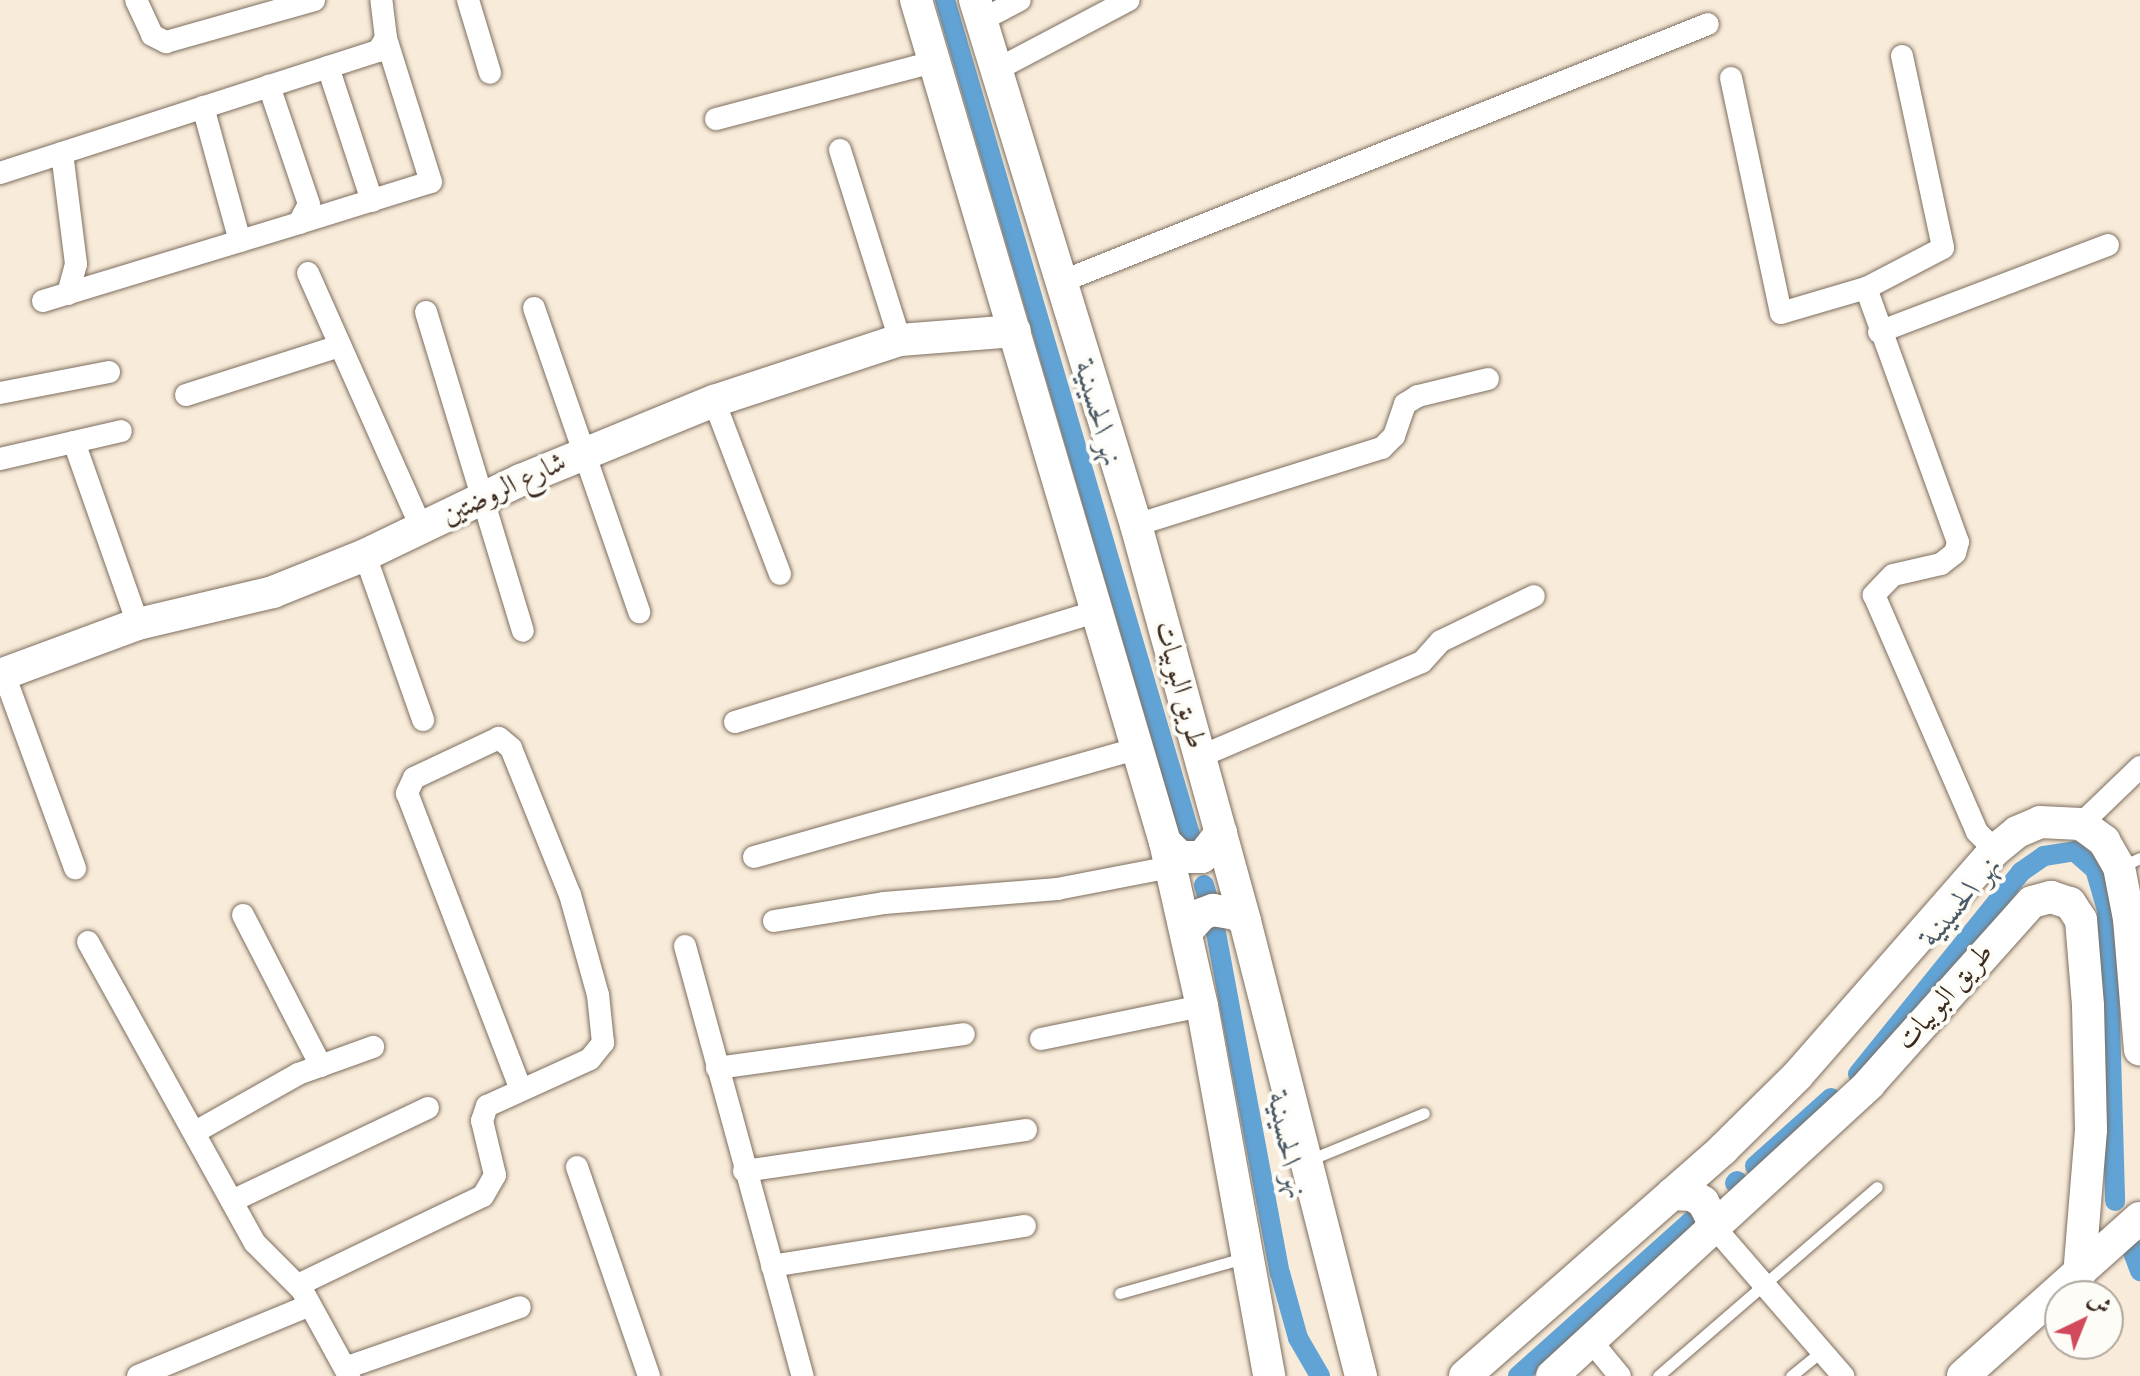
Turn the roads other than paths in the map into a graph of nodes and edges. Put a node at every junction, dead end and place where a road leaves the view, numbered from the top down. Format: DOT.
graph roads {
  1 [pos="136,0"];
  2 [pos="314,0"];
  3 [pos="381,0"];
  4 [pos="468,0"];
  5 [pos="916,0"];
  6 [pos="1020,0"];
  7 [pos="1129,0"];
  8 [pos="978,10"];
  9 [pos="1708,24"];
  10 [pos="386,38"];
  11 [pos="1902,56"];
  12 [pos="934,62"];
  13 [pos="328,67"];
  14 [pos="996,70"];
  15 [pos="490,73"];
  16 [pos="1731,78"];
  17 [pos="269,86"];
  18 [pos="203,107"];
  19 [pos="716,119"];
  20 [pos="840,150"];
  21 [pos="62,153"];
  22 [pos="0,173"];
  23 [pos="372,201"];
  24 [pos="299,223"];
  25 [pos="240,241"];
  26 [pos="2108,245"];
  27 [pos="308,273"];
  28 [pos="1063,281"];
  29 [pos="1866,288"];
  30 [pos="68,294"];
  31 [pos="43,301"];
  32 [pos="534,308"];
  33 [pos="426,312"];
  34 [pos="1015,331"];
  35 [pos="1879,332"];
  36 [pos="900,340"];
  37 [pos="340,346"];
  38 [pos="109,372"];
  39 [pos="1488,379"];
  40 [pos="0,393"];
  41 [pos="186,395"];
  42 [pos="714,401"];
  43 [pos="121,431"];
  44 [pos="74,442"];
  45 [pos="585,453"];
  46 [pos="0,459"];
  47 [pos="484,496"];
  48 [pos="1136,525"];
  49 [pos="421,527"];
  50 [pos="365,555"];
  51 [pos="780,574"];
  52 [pos="1534,596"];
  53 [pos="1099,611"];
  54 [pos="639,612"];
  55 [pos="138,624"];
  56 [pos="523,631"];
  57 [pos="2,675"];
  58 [pos="423,720"];
  59 [pos="735,722"];
  60 [pos="1136,749"];
  61 [pos="1199,757"];
  62 [pos="2140,767"];
  63 [pos="2081,824"];
  64 [pos="1221,833"];
  65 [pos="1995,850"];
  66 [pos="1168,854"];
  67 [pos="754,857"];
  68 [pos="2130,863"];
  69 [pos="75,868"];
  70 [pos="243,915"];
  71 [pos="774,921"];
  72 [pos="1245,921"];
  73 [pos="1186,932"];
  74 [pos="88,942"];
  75 [pos="685,946"];
  76 [pos="1202,1006"];
  77 [pos="964,1034"];
  78 [pos="1041,1039"];
  79 [pos="373,1047"];
  80 [pos="2140,1050"];
  81 [pos="321,1066"];
  82 [pos="717,1068"];
  83 [pos="520,1088"];
  84 [pos="428,1108"];
  85 [pos="1424,1113"];
  86 [pos="1026,1130"];
  87 [pos="197,1131"];
  88 [pos="1732,1141"];
  89 [pos="1305,1162"];
  90 [pos="577,1167"];
  91 [pos="744,1171"];
  92 [pos="1772,1175"];
  93 [pos="1877,1187"];
  94 [pos="2089,1188"];
  95 [pos="1672,1194"];
  96 [pos="232,1201"];
  97 [pos="2140,1216"];
  98 [pos="1025,1226"];
  99 [pos="1713,1230"];
  100 [pos="1244,1258"];
  101 [pos="772,1266"];
  102 [pos="2079,1276"];
  103 [pos="1763,1282"];
  104 [pos="298,1285"];
  105 [pos="1120,1293"];
  106 [pos="310,1305"];
  107 [pos="520,1307"];
  108 [pos="1591,1341"];
  109 [pos="1822,1351"];
  110 [pos="347,1372"];
  111 [pos="645,1375"];
  112 [pos="138,1376"];
  113 [pos="803,1376"];
  114 [pos="1269,1376"];
  115 [pos="1361,1376"];
  116 [pos="1465,1376"];
  117 [pos="1552,1376"];
  118 [pos="1620,1376"];
  119 [pos="1658,1376"];
  120 [pos="1791,1376"];
  121 [pos="1843,1376"];
  122 [pos="1963,1376"];
  1 -- 2 [label="street"];
  3 -- 10 [label="street"];
  4 -- 15 [label="street"];
  5 -- 12 [label="main road, طريق البوبيات"];
  6 -- 8 [label="street"];
  7 -- 14 [label="street"];
  8 -- 14 [label="main road, طريق البوبيات"];
  9 -- 28 [label="street"];
  10 -- 13 [label="street"];
  10 -- 23 [label="street"];
  11 -- 29 [label="street"];
  12 -- 19 [label="street"];
  12 -- 34 [label="main road, طريق البوبيات"];
  13 -- 17 [label="street"];
  13 -- 23 [label="street"];
  14 -- 28 [label="main road, طريق البوبيات"];
  16 -- 29 [label="street"];
  17 -- 18 [label="street"];
  17 -- 24 [label="street"];
  18 -- 21 [label="street"];
  18 -- 25 [label="street"];
  20 -- 36 [label="street"];
  21 -- 22 [label="street"];
  21 -- 30 [label="street"];
  23 -- 24 [label="street"];
  24 -- 25 [label="street"];
  25 -- 30 [label="street"];
  26 -- 35 [label="street"];
  27 -- 37 [label="street"];
  28 -- 48 [label="main road, طريق البوبيات"];
  29 -- 35 [label="street"];
  30 -- 31 [label="street"];
  32 -- 45 [label="street"];
  33 -- 47 [label="street"];
  34 -- 36 [label="main road, شارع الروضتين"];
  34 -- 53 [label="main road, طريق البوبيات"];
  35 -- 65 [label="street"];
  36 -- 42 [label="main road, شارع الروضتين"];
  37 -- 41 [label="street"];
  37 -- 49 [label="street"];
  38 -- 40 [label="street"];
  39 -- 48 [label="street"];
  42 -- 45 [label="main road, شارع الروضتين"];
  42 -- 51 [label="street"];
  43 -- 44 [label="street"];
  44 -- 46 [label="street"];
  44 -- 55 [label="street"];
  45 -- 47 [label="main road, شارع الروضتين"];
  45 -- 54 [label="street"];
  47 -- 49 [label="main road, شارع الروضتين"];
  47 -- 56 [label="street"];
  48 -- 61 [label="main road, طريق البوبيات"];
  49 -- 50 [label="main road, شارع الروضتين"];
  50 -- 55 [label="main road, شارع الروضتين"];
  50 -- 58 [label="street"];
  52 -- 61 [label="street"];
  53 -- 59 [label="street"];
  53 -- 60 [label="main road, طريق البوبيات"];
  55 -- 57 [label="main road, شارع الروضتين"];
  57 -- 69 [label="street"];
  60 -- 66 [label="main road, طريق البوبيات"];
  60 -- 67 [label="street"];
  61 -- 64 [label="main road, طريق البوبيات"];
  62 -- 63 [label="street"];
  63 -- 65 [label="main road, طريق البوبيات"];
  63 -- 68 [label="main road"];
  64 -- 66 [label="main road"];
  64 -- 72 [label="main road, طريق البوبيات"];
  65 -- 88 [label="main road, طريق البوبيات"];
  66 -- 71 [label="street"];
  66 -- 73 [label="main road, طريق البوبيات"];
  68 -- 80 [label="main road"];
  70 -- 81 [label="street"];
  72 -- 73 [label="main road"];
  72 -- 89 [label="main road, طريق البوبيات"];
  73 -- 76 [label="main road, طريق البوبيات"];
  74 -- 87 [label="street"];
  75 -- 82 [label="street"];
  76 -- 78 [label="street"];
  76 -- 100 [label="main road, طريق البوبيات"];
  77 -- 82 [label="street"];
  79 -- 81 [label="street"];
  81 -- 87 [label="street"];
  82 -- 91 [label="street"];
  83 -- 83 [label="street"];
  83 -- 104 [label="street"];
  84 -- 96 [label="street"];
  85 -- 89 [label="lane"];
  86 -- 91 [label="street"];
  87 -- 96 [label="street"];
  88 -- 92 [label="main road"];
  88 -- 95 [label="main road, طريق البوبيات"];
  89 -- 115 [label="main road, طريق البوبيات"];
  90 -- 111 [label="street"];
  91 -- 101 [label="street"];
  92 -- 94 [label="main road, طريق البوبيات"];
  92 -- 99 [label="main road, طريق البوبيات"];
  93 -- 103 [label="lane"];
  94 -- 97 [label="main road"];
  94 -- 102 [label="main road, طريق البوبيات"];
  95 -- 99 [label="main road"];
  95 -- 116 [label="main road, طريق البوبيات"];
  96 -- 104 [label="street"];
  97 -- 102 [label="main road"];
  98 -- 101 [label="street"];
  99 -- 103 [label="street"];
  99 -- 108 [label="main road, طريق البوبيات"];
  100 -- 105 [label="lane"];
  100 -- 114 [label="main road, طريق البوبيات"];
  101 -- 113 [label="street"];
  102 -- 122 [label="main road"];
  103 -- 109 [label="street"];
  103 -- 119 [label="lane"];
  104 -- 106 [label="street"];
  106 -- 110 [label="street"];
  106 -- 112 [label="street"];
  107 -- 110 [label="street"];
  108 -- 117 [label="main road, طريق البوبيات"];
  108 -- 118 [label="street"];
  109 -- 120 [label="lane"];
  109 -- 121 [label="street"];
}
